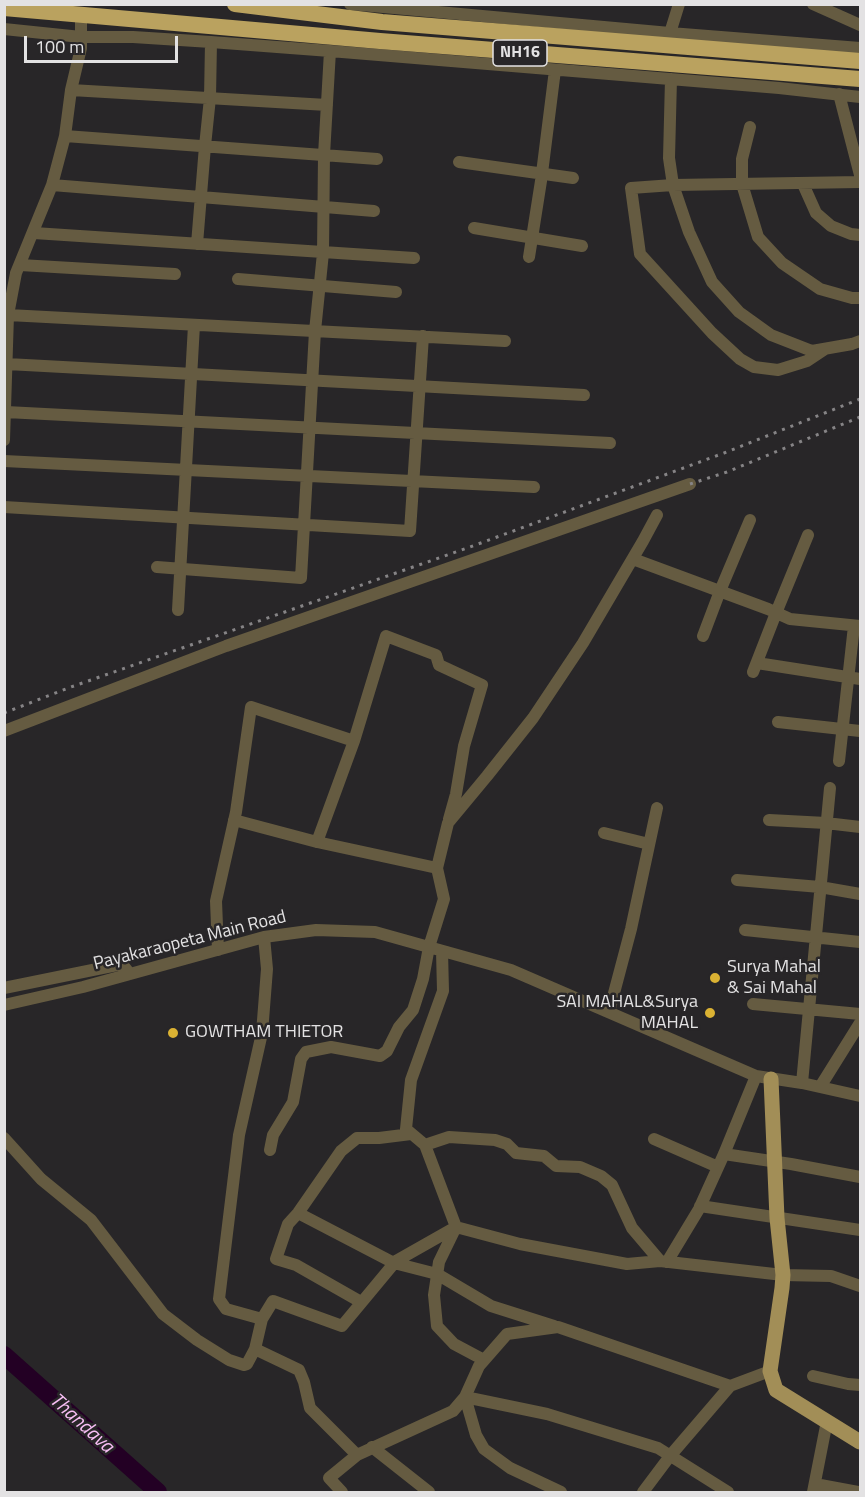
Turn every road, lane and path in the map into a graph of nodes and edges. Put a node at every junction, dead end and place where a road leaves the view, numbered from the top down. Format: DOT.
graph roads {
  1 [pos="235,4"];
  2 [pos="350,4"];
  3 [pos="679,4"];
  4 [pos="813,4"];
  5 [pos="4,8"];
  6 [pos="81,15"];
  7 [pos="861,25"];
  8 [pos="4,29"];
  9 [pos="670,33"];
  10 [pos="81,37"];
  11 [pos="212,42"];
  12 [pos="861,48"];
  13 [pos="330,51"];
  14 [pos="861,61"];
  15 [pos="555,70"];
  16 [pos="671,79"];
  17 [pos="861,79"];
  18 [pos="71,90"];
  19 [pos="839,94"];
  20 [pos="861,97"];
  21 [pos="210,98"];
  22 [pos="327,105"];
  23 [pos="750,127"];
  24 [pos="65,136"];
  25 [pos="205,146"];
  26 [pos="324,155"];
  27 [pos="377,159"];
  28 [pos="459,162"];
  29 [pos="542,173"];
  30 [pos="861,176"];
  31 [pos="573,178"];
  32 [pos="861,182"];
  33 [pos="742,184"];
  34 [pos="803,184"];
  35 [pos="673,185"];
  36 [pos="52,186"];
  37 [pos="201,197"];
  38 [pos="324,207"];
  39 [pos="374,211"];
  40 [pos="474,228"];
  41 [pos="34,233"];
  42 [pos="861,235"];
  43 [pos="532,238"];
  44 [pos="197,244"];
  45 [pos="582,246"];
  46 [pos="323,253"];
  47 [pos="529,257"];
  48 [pos="414,258"];
  49 [pos="20,265"];
  50 [pos="175,274"];
  51 [pos="238,279"];
  52 [pos="319,285"];
  53 [pos="396,292"];
  54 [pos="861,298"];
  55 [pos="8,315"];
  56 [pos="194,325"];
  57 [pos="315,331"];
  58 [pos="423,336"];
  59 [pos="505,341"];
  60 [pos="861,341"];
  61 [pos="825,349"];
  62 [pos="7,363"];
  63 [pos="191,374"];
  64 [pos="312,380"];
  65 [pos="420,386"];
  66 [pos="584,395"];
  67 [pos="6,412"];
  68 [pos="188,422"];
  69 [pos="310,428"];
  70 [pos="416,433"];
  71 [pos="4,440"];
  72 [pos="610,442"];
  73 [pos="4,461"];
  74 [pos="186,470"];
  75 [pos="307,476"];
  76 [pos="413,481"];
  77 [pos="690,484"];
  78 [pos="534,487"];
  79 [pos="4,507"];
  80 [pos="657,515"];
  81 [pos="183,518"];
  82 [pos="750,520"];
  83 [pos="304,525"];
  84 [pos="808,535"];
  85 [pos="633,559"];
  86 [pos="157,567"];
  87 [pos="180,569"];
  88 [pos="720,591"];
  89 [pos="178,610"];
  90 [pos="776,613"];
  91 [pos="857,626"];
  92 [pos="703,636"];
  93 [pos="854,678"];
  94 [pos="778,722"];
  95 [pos="842,729"];
  96 [pos="4,730"];
  97 [pos="861,731"];
  98 [pos="354,741"];
  99 [pos="838,761"];
  100 [pos="830,788"];
  101 [pos="657,808"];
  102 [pos="234,820"];
  103 [pos="769,820"];
  104 [pos="448,822"];
  105 [pos="826,823"];
  106 [pos="861,827"];
  107 [pos="604,833"];
  108 [pos="317,842"];
  109 [pos="649,844"];
  110 [pos="437,868"];
  111 [pos="737,880"];
  112 [pos="820,887"];
  113 [pos="861,894"];
  114 [pos="745,930"];
  115 [pos="264,937"];
  116 [pos="815,937"];
  117 [pos="861,942"];
  118 [pos="429,947"];
  119 [pos="218,950"];
  120 [pos="442,951"];
  121 [pos="130,974"];
  122 [pos="4,987"];
  123 [pos="753,1004"];
  124 [pos="4,1005"];
  125 [pos="808,1009"];
  126 [pos="609,1012"];
  127 [pos="861,1014"];
  128 [pos="860,1027"];
  129 [pos="764,1077"];
  130 [pos="802,1083"];
  131 [pos="820,1087"];
  132 [pos="861,1096"];
  133 [pos="411,1134"];
  134 [pos="4,1138"];
  135 [pos="654,1139"];
  136 [pos="424,1145"];
  137 [pos="270,1150"];
  138 [pos="724,1154"];
  139 [pos="774,1162"];
  140 [pos="718,1167"];
  141 [pos="861,1177"];
  142 [pos="700,1206"];
  143 [pos="298,1213"];
  144 [pos="777,1218"];
  145 [pos="456,1227"];
  146 [pos="861,1230"];
  147 [pos="664,1262"];
  148 [pos="394,1263"];
  149 [pos="437,1274"];
  150 [pos="783,1275"];
  151 [pos="861,1286"];
  152 [pos="361,1302"];
  153 [pos="262,1319"];
  154 [pos="558,1327"];
  155 [pos="255,1349"];
  156 [pos="484,1360"];
  157 [pos="770,1371"];
  158 [pos="813,1376"];
  159 [pos="861,1385"];
  160 [pos="730,1386"];
  161 [pos="465,1397"];
  162 [pos="826,1421"];
  163 [pos="861,1442"];
  164 [pos="372,1447"];
  165 [pos="357,1455"];
  166 [pos="670,1455"];
  167 [pos="814,1488"];
  168 [pos="342,1492"];
  169 [pos="429,1492"];
  170 [pos="561,1492"];
  171 [pos="643,1492"];
  172 [pos="728,1492"];
  173 [pos="858,1492"];
  1 -- 14 [label="highway, NH16"];
  2 -- 9 [label="street"];
  3 -- 9 [label="street"];
  4 -- 7 [label="street"];
  5 -- 6 [label="highway, NH16"];
  6 -- 10 [label="street"];
  6 -- 17 [label="highway, NH16"];
  8 -- 10 [label="street"];
  9 -- 12 [label="street"];
  10 -- 11 [label="street"];
  10 -- 18 [label="street"];
  11 -- 13 [label="street"];
  11 -- 21 [label="street"];
  13 -- 15 [label="street"];
  13 -- 22 [label="street"];
  15 -- 16 [label="street"];
  15 -- 29 [label="street"];
  16 -- 19 [label="street"];
  16 -- 35 [label="street"];
  18 -- 21 [label="street"];
  18 -- 24 [label="street"];
  19 -- 20 [label="street"];
  19 -- 30 [label="street"];
  21 -- 22 [label="street"];
  21 -- 25 [label="street"];
  22 -- 26 [label="street"];
  23 -- 33 [label="street"];
  24 -- 25 [label="street"];
  24 -- 36 [label="street"];
  25 -- 26 [label="street"];
  25 -- 37 [label="street"];
  26 -- 27 [label="street"];
  26 -- 38 [label="street"];
  28 -- 29 [label="street"];
  29 -- 31 [label="street"];
  29 -- 43 [label="street"];
  32 -- 34 [label="street"];
  33 -- 34 [label="street"];
  33 -- 35 [label="street"];
  33 -- 54 [label="street"];
  34 -- 42 [label="street"];
  35 -- 61 [label="street"];
  35 -- 61 [label="street"];
  36 -- 37 [label="street"];
  36 -- 41 [label="street"];
  37 -- 38 [label="street"];
  37 -- 44 [label="street"];
  38 -- 39 [label="street"];
  38 -- 46 [label="street"];
  40 -- 43 [label="street"];
  41 -- 44 [label="street"];
  41 -- 49 [label="street"];
  43 -- 45 [label="street"];
  43 -- 47 [label="street"];
  44 -- 46 [label="street"];
  46 -- 48 [label="street"];
  46 -- 52 [label="street"];
  49 -- 50 [label="street"];
  49 -- 55 [label="street"];
  51 -- 52 [label="street"];
  52 -- 53 [label="street"];
  52 -- 57 [label="street"];
  55 -- 56 [label="street"];
  55 -- 62 [label="street"];
  56 -- 57 [label="street"];
  56 -- 63 [label="street"];
  57 -- 58 [label="street"];
  57 -- 64 [label="street"];
  58 -- 59 [label="street"];
  58 -- 65 [label="street"];
  60 -- 61 [label="street"];
  62 -- 63 [label="street"];
  62 -- 67 [label="street"];
  63 -- 64 [label="street"];
  63 -- 68 [label="street"];
  64 -- 65 [label="street"];
  64 -- 69 [label="street"];
  65 -- 66 [label="street"];
  65 -- 70 [label="street"];
  67 -- 68 [label="street"];
  67 -- 71 [label="street"];
  68 -- 69 [label="street"];
  68 -- 74 [label="street"];
  69 -- 70 [label="street"];
  69 -- 75 [label="street"];
  70 -- 72 [label="street"];
  70 -- 76 [label="street"];
  73 -- 74 [label="street"];
  74 -- 75 [label="street"];
  74 -- 81 [label="street"];
  75 -- 76 [label="street"];
  75 -- 83 [label="street"];
  76 -- 78 [label="street"];
  76 -- 83 [label="street"];
  77 -- 96 [label="street"];
  79 -- 81 [label="street"];
  80 -- 85 [label="street"];
  81 -- 83 [label="street"];
  81 -- 87 [label="street"];
  82 -- 88 [label="street"];
  83 -- 87 [label="street"];
  84 -- 90 [label="street"];
  85 -- 88 [label="street"];
  85 -- 104 [label="street"];
  86 -- 87 [label="street"];
  87 -- 89 [label="street"];
  88 -- 90 [label="street"];
  88 -- 92 [label="street"];
  90 -- 91 [label="street"];
  90 -- 93 [label="street"];
  91 -- 93 [label="street"];
  93 -- 95 [label="street"];
  94 -- 95 [label="street"];
  95 -- 97 [label="street"];
  95 -- 99 [label="street"];
  98 -- 102 [label="street"];
  98 -- 104 [label="street"];
  98 -- 108 [label="street"];
  100 -- 105 [label="street"];
  101 -- 109 [label="street"];
  102 -- 108 [label="street"];
  102 -- 119 [label="street"];
  103 -- 105 [label="street"];
  104 -- 110 [label="street"];
  105 -- 106 [label="street"];
  105 -- 112 [label="street"];
  107 -- 109 [label="street"];
  108 -- 110 [label="street"];
  109 -- 126 [label="street"];
  110 -- 118 [label="street"];
  111 -- 112 [label="street"];
  112 -- 113 [label="street"];
  112 -- 116 [label="street"];
  114 -- 116 [label="street"];
  115 -- 118 [label="street, Payakaraopeta Main Road"];
  115 -- 119 [label="street, Payakaraopeta Main Road"];
  115 -- 153 [label="street"];
  116 -- 117 [label="street"];
  116 -- 125 [label="street"];
  118 -- 120 [label="street, Payakaraopeta Main Road"];
  118 -- 137 [label="street"];
  119 -- 121 [label="street, Payakaraopeta Main Road"];
  120 -- 126 [label="street, Payakaraopeta Main Road"];
  120 -- 133 [label="street"];
  121 -- 122 [label="street"];
  121 -- 124 [label="street, Payakaraopeta Main Road"];
  123 -- 125 [label="street"];
  125 -- 127 [label="street"];
  125 -- 130 [label="street"];
  126 -- 129 [label="street, Payakaraopeta Main Road"];
  128 -- 131 [label="street"];
  129 -- 130 [label="street, Payakaraopeta Main Road"];
  129 -- 138 [label="street"];
  129 -- 139 [label="main road"];
  130 -- 131 [label="street, Payakaraopeta Main Road"];
  131 -- 132 [label="street, Payakaraopeta Main Road"];
  133 -- 136 [label="street"];
  133 -- 143 [label="street"];
  134 -- 155 [label="street"];
  135 -- 140 [label="street"];
  136 -- 145 [label="street"];
  136 -- 147 [label="street"];
  138 -- 139 [label="street"];
  138 -- 140 [label="street"];
  139 -- 141 [label="street"];
  139 -- 144 [label="main road"];
  140 -- 142 [label="street"];
  142 -- 144 [label="street"];
  142 -- 147 [label="street"];
  143 -- 148 [label="street"];
  143 -- 152 [label="street"];
  144 -- 146 [label="street"];
  144 -- 150 [label="main road"];
  145 -- 147 [label="street"];
  145 -- 148 [label="street"];
  145 -- 149 [label="street"];
  147 -- 150 [label="street"];
  148 -- 149 [label="street"];
  148 -- 152 [label="street"];
  149 -- 154 [label="street"];
  149 -- 156 [label="street"];
  150 -- 151 [label="street"];
  150 -- 157 [label="main road"];
  152 -- 153 [label="street"];
  153 -- 155 [label="street"];
  154 -- 156 [label="street"];
  154 -- 160 [label="street"];
  155 -- 165 [label="street"];
  156 -- 161 [label="street"];
  157 -- 160 [label="street"];
  157 -- 162 [label="main road"];
  158 -- 159 [label="street"];
  160 -- 166 [label="street"];
  161 -- 164 [label="street"];
  161 -- 166 [label="street"];
  161 -- 170 [label="street"];
  162 -- 163 [label="main road"];
  162 -- 167 [label="street"];
  164 -- 165 [label="street"];
  164 -- 169 [label="street"];
  165 -- 168 [label="street"];
  166 -- 171 [label="street"];
  166 -- 172 [label="street"];
  167 -- 173 [label="street"];
}
